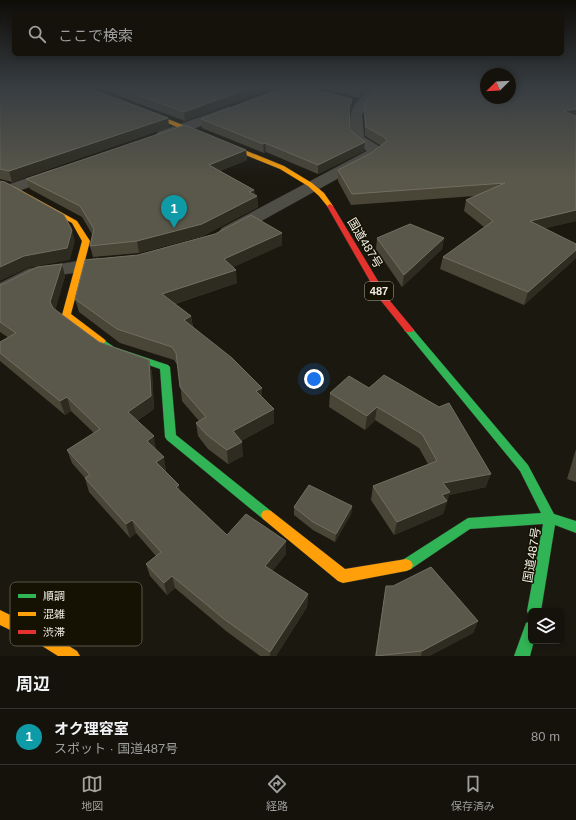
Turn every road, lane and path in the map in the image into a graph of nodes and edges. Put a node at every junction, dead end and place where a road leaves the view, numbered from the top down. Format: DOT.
graph roads {
  1 [pos="161,118"];
  2 [pos="212,118"];
  3 [pos="356,118"];
  4 [pos="187,127"];
  5 [pos="149,140"];
  6 [pos="66,170"];
  7 [pos="0,185"];
  8 [pos="314,186"];
  9 [pos="13,188"];
  10 [pos="210,241"];
  11 [pos="117,262"];
  12 [pos="79,266"];
  13 [pos="2,288"];
  14 [pos="550,518"];
  15 [pos="576,527"];
  16 [pos="535,608"];
  17 [pos="0,617"];
  18 [pos="10,622"];
  19 [pos="528,637"];
  20 [pos="56,646"];
  21 [pos="72,656"];
  22 [pos="522,656"];
  1 -- 4 [label="main road, 国道487号 / 487"];
  2 -- 4 [label="street"];
  3 -- 8 [label="street"];
  4 -- 5 [label="street"];
  4 -- 8 [label="main road, 国道487号 / 487"];
  6 -- 9 [label="street"];
  7 -- 9 [label="main road"];
  8 -- 10 [label="street"];
  8 -- 14 [label="main road, 国道487号 / 487"];
  9 -- 12 [label="main road"];
  11 -- 12 [label="street"];
  12 -- 13 [label="street"];
  12 -- 14 [label="main road"];
  14 -- 15 [label="main road"];
  14 -- 16 [label="main road, 国道487号"];
  17 -- 18 [label="main road"];
  19 -- 22 [label="main road"];
  20 -- 21 [label="main road"];
}
